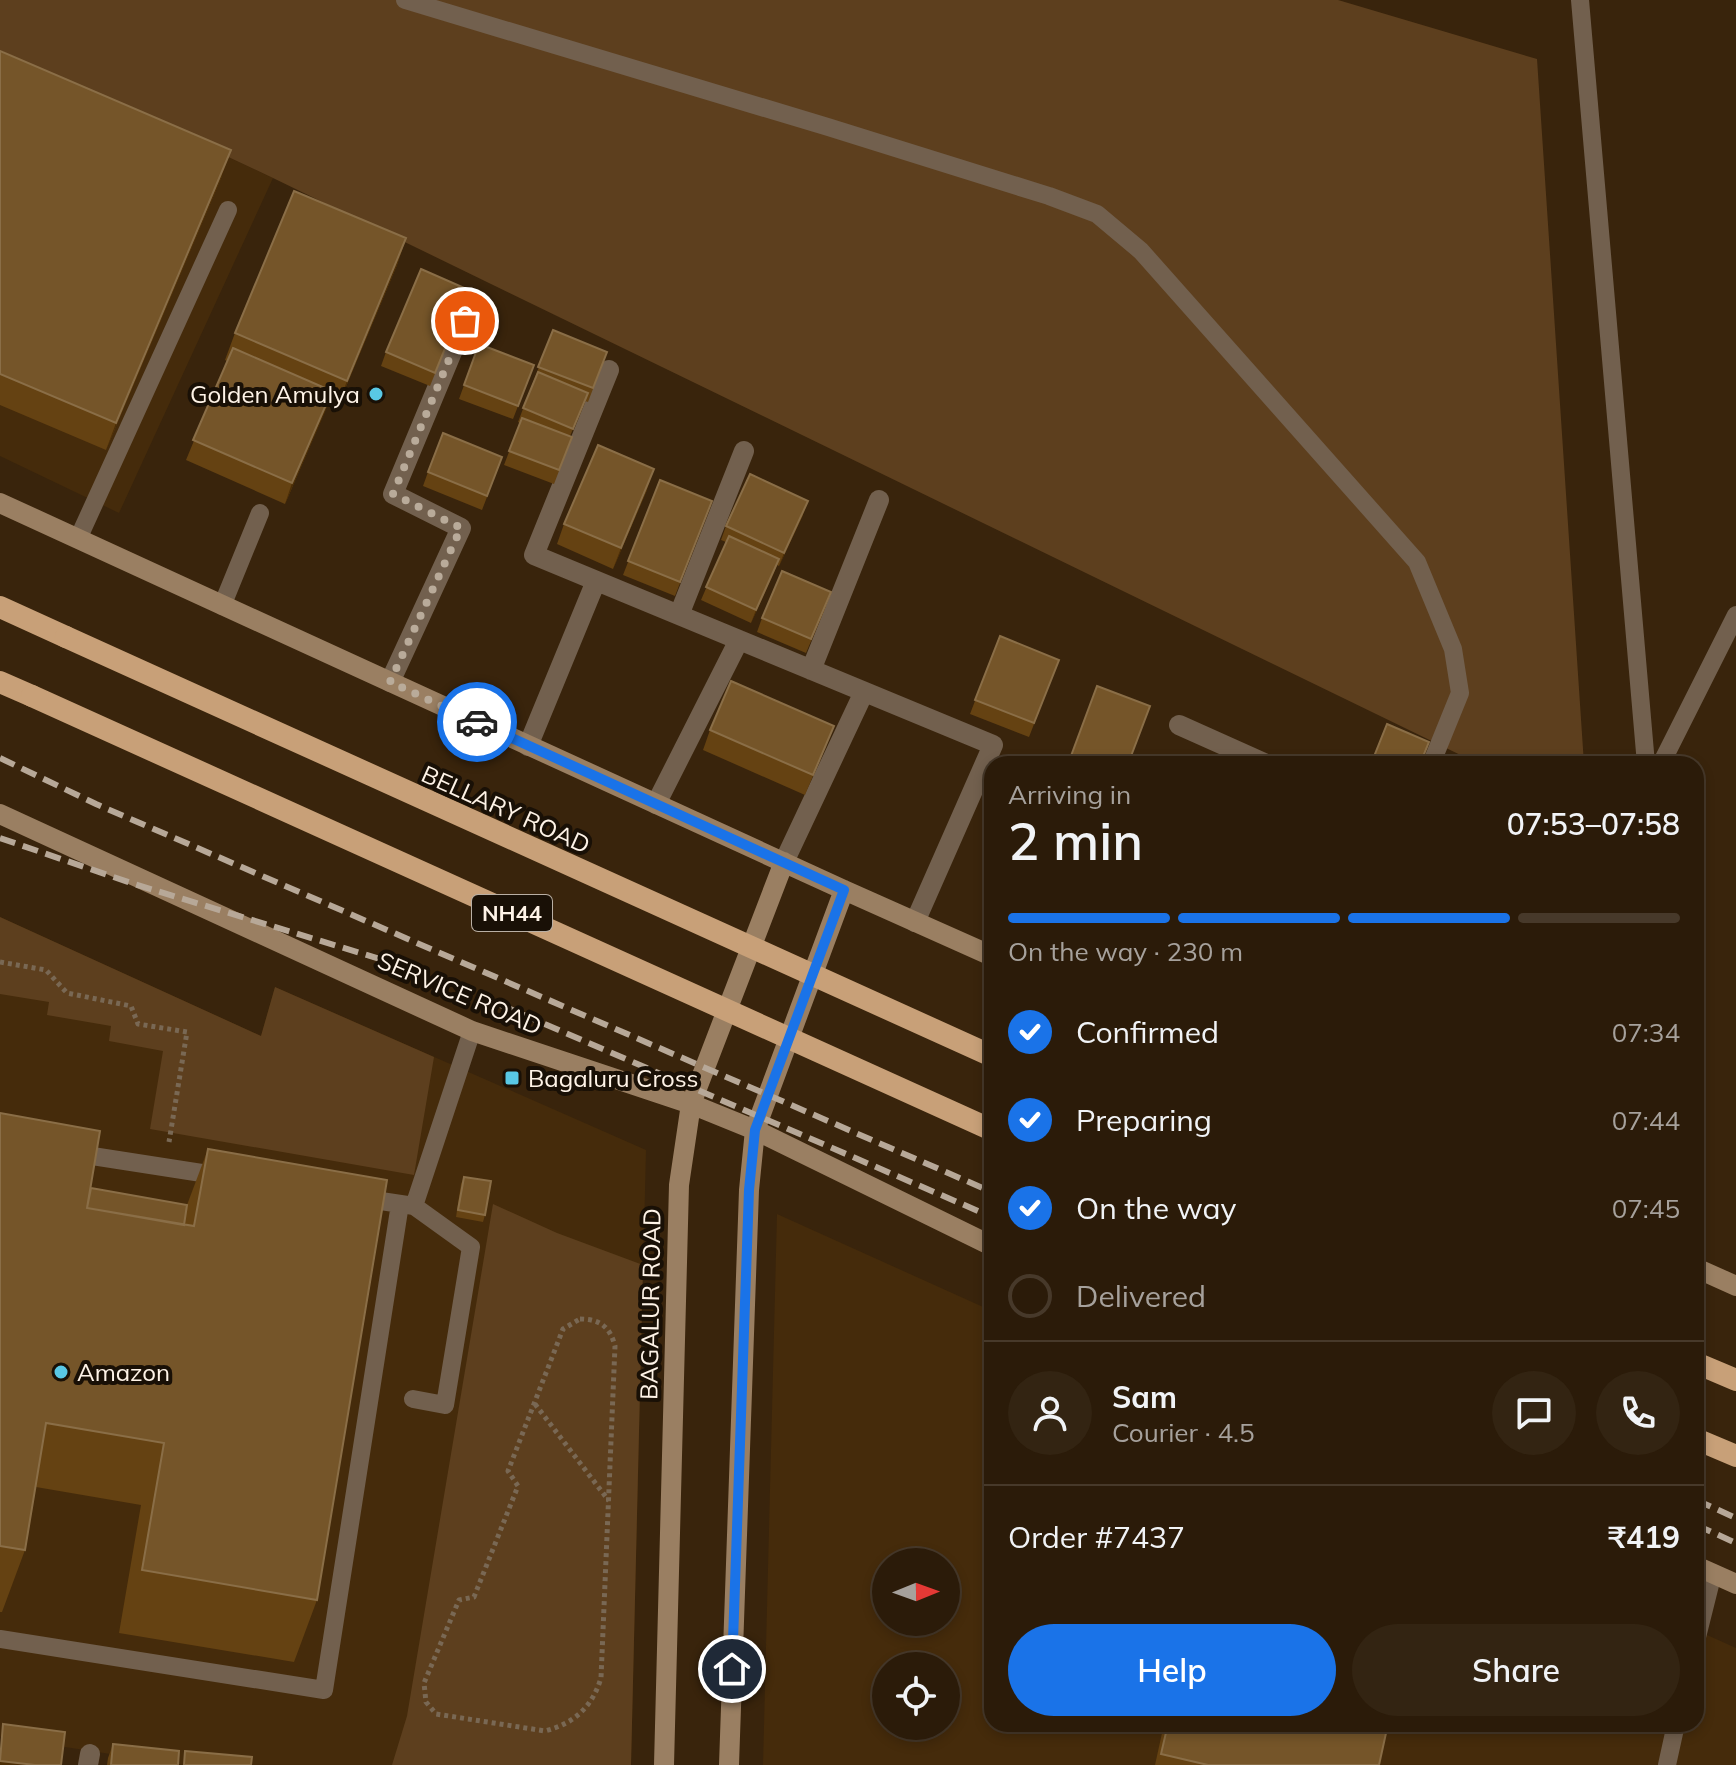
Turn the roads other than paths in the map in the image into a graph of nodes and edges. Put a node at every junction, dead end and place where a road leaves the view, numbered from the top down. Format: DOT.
graph roads {
  1 [pos="405,0"];
  2 [pos="1580,0"];
  3 [pos="228,210"];
  4 [pos="465,321"];
  5 [pos="609,370"];
  6 [pos="744,451"];
  7 [pos="879,500"];
  8 [pos="0,503"];
  9 [pos="260,513"];
  10 [pos="78,539"];
  11 [pos="596,581"];
  12 [pos="222,606"];
  13 [pos="0,607"];
  14 [pos="679,615"];
  15 [pos="1736,615"];
  16 [pos="739,640"];
  17 [pos="811,670"];
  18 [pos="0,682"];
  19 [pos="390,682"];
  20 [pos="864,692"];
  21 [pos="1179,725"];
  22 [pos="528,746"];
  23 [pos="988,756"];
  24 [pos="1248,756"];
  25 [pos="1435,756"];
  26 [pos="1645,756"];
  27 [pos="1665,756"];
  28 [pos="984,765"];
  29 [pos="656,804"];
  30 [pos="0,814"];
  31 [pos="784,862"];
  32 [pos="844,890"];
  33 [pos="915,922"];
  34 [pos="984,952"];
  35 [pos="472,1031"];
  36 [pos="984,1052"];
  37 [pos="691,1104"];
  38 [pos="984,1126"];
  39 [pos="755,1130"];
  40 [pos="58,1150"];
  41 [pos="243,1179"];
  42 [pos="336,1194"];
  43 [pos="407,1205"];
  44 [pos="984,1242"];
  45 [pos="1704,1272"];
  46 [pos="1736,1286"];
  47 [pos="1704,1366"];
  48 [pos="1736,1380"];
  49 [pos="413,1399"];
  50 [pos="1704,1442"];
  51 [pos="1736,1456"];
  52 [pos="1705,1569"];
  53 [pos="1736,1584"];
  54 [pos="0,1639"];
  55 [pos="1674,1732"];
  56 [pos="664,1765"];
  57 [pos="729,1765"];
  58 [pos="1667,1765"];
  1 -- 25 [label="lane"];
  2 -- 26 [label="lane"];
  3 -- 10 [label="lane"];
  4 -- 19 [label="street"];
  5 -- 11 [label="street"];
  6 -- 14 [label="street"];
  7 -- 17 [label="street"];
  8 -- 10 [label="main road"];
  9 -- 12 [label="lane"];
  10 -- 12 [label="main road"];
  11 -- 14 [label="street"];
  11 -- 22 [label="street"];
  12 -- 19 [label="main road"];
  13 -- 36 [label="highway, BELLARY ROAD / NH44, bridge"];
  14 -- 16 [label="street"];
  15 -- 27 [label="lane"];
  16 -- 17 [label="street"];
  16 -- 29 [label="street"];
  17 -- 20 [label="street"];
  18 -- 38 [label="highway, NH44, bridge"];
  19 -- 22 [label="main road"];
  20 -- 23 [label="street"];
  20 -- 31 [label="street"];
  21 -- 24 [label="street"];
  22 -- 29 [label="main road"];
  28 -- 33 [label="street"];
  29 -- 31 [label="main road"];
  30 -- 35 [label="main road, SERVICE ROAD"];
  31 -- 32 [label="main road"];
  31 -- 37 [label="main road, BAGALUR ROAD"];
  32 -- 33 [label="main road"];
  32 -- 39 [label="main road"];
  33 -- 34 [label="main road"];
  35 -- 37 [label="main road, SERVICE ROAD"];
  35 -- 43 [label="lane"];
  37 -- 39 [label="main road, SERVICE ROAD"];
  37 -- 56 [label="main road, BAGALUR ROAD"];
  39 -- 44 [label="main road, SERVICE ROAD"];
  39 -- 57 [label="main road"];
  40 -- 41 [label="lane"];
  42 -- 43 [label="lane"];
  43 -- 49 [label="lane"];
  43 -- 54 [label="lane"];
  45 -- 46 [label="main road"];
  47 -- 48 [label="highway"];
  50 -- 51 [label="highway"];
  52 -- 53 [label="main road"];
  55 -- 58 [label="lane"];
}
